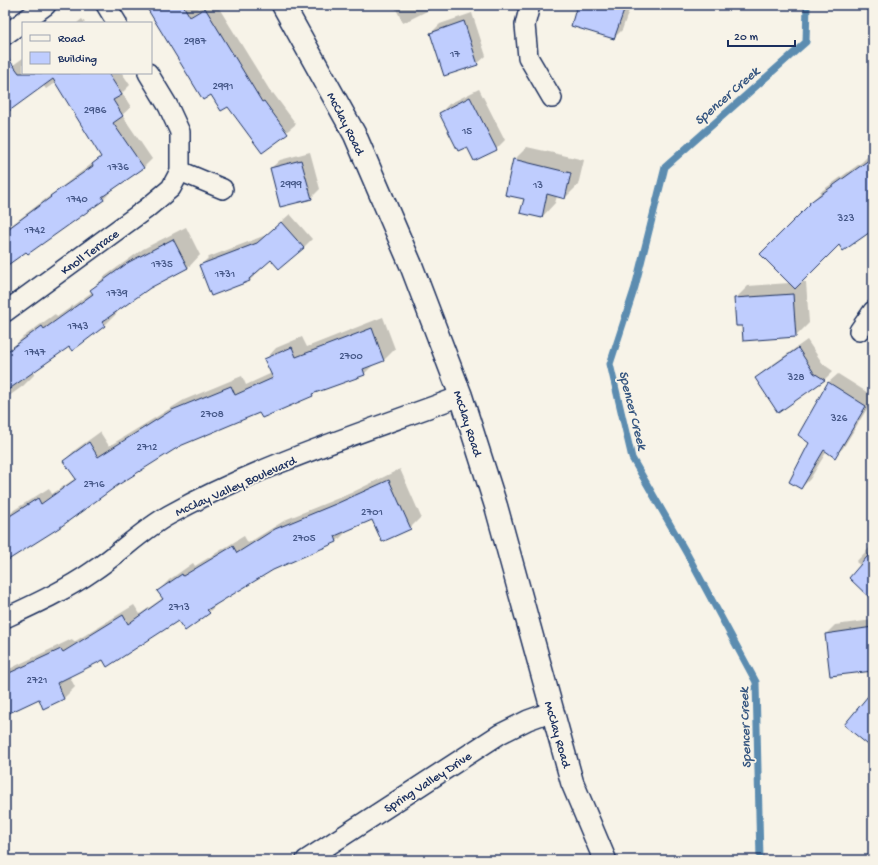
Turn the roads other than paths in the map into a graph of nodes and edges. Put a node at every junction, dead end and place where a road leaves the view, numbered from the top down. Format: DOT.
graph roads {
  1 [pos="46,5"];
  2 [pos="106,5"];
  3 [pos="283,5"];
  4 [pos="530,5"];
  5 [pos="116,22"];
  6 [pos="5,34"];
  7 [pos="149,74"];
  8 [pos="552,98"];
  9 [pos="180,171"];
  10 [pos="223,189"];
  11 [pos="873,311"];
  12 [pos="5,312"];
  13 [pos="859,331"];
  14 [pos="461,396"];
  15 [pos="5,618"];
  16 [pos="552,711"];
  17 [pos="306,860"];
  18 [pos="605,860"];
  1 -- 6 [label="street"];
  2 -- 5 [label="street"];
  3 -- 14 [label="main road, McClay Road"];
  4 -- 8 [label="street"];
  7 -- 9 [label="street"];
  9 -- 10 [label="street"];
  9 -- 12 [label="street, Knoll Terrace"];
  11 -- 13 [label="street"];
  14 -- 15 [label="street, McClay Valley Boulevard"];
  14 -- 16 [label="main road, McClay Road"];
  16 -- 17 [label="street, Spring Valley Drive"];
  16 -- 18 [label="main road, McClay Road"];
}
